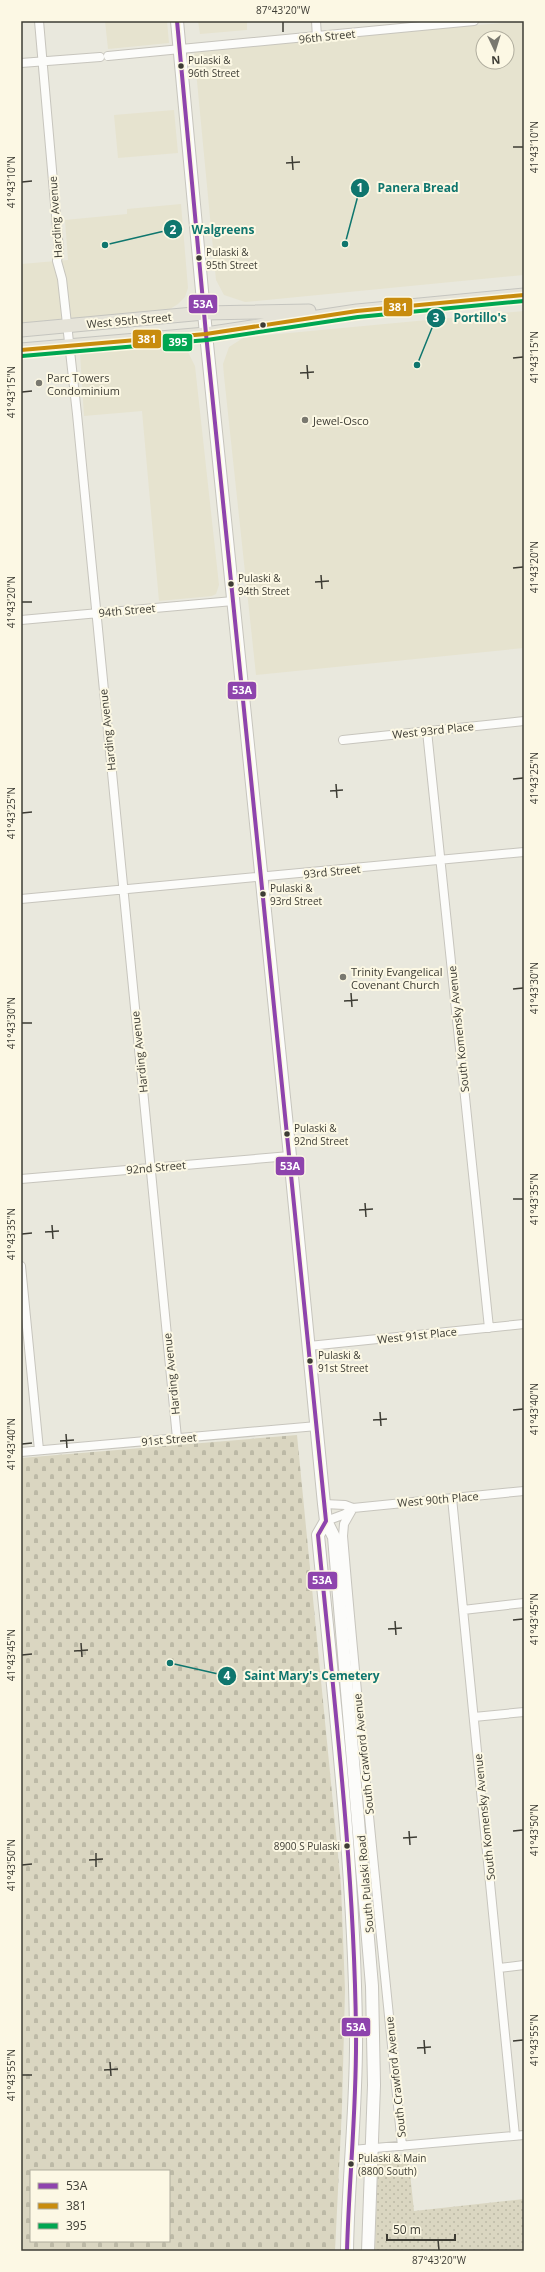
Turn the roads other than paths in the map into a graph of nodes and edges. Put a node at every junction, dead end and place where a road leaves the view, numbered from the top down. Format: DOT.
graph roads {
  1 [pos="39,21"];
  2 [pos="177,21"];
  3 [pos="316,21"];
  4 [pos="474,21"];
  5 [pos="455,22"];
  6 [pos="317,37"];
  7 [pos="180,49"];
  8 [pos="108,56"];
  9 [pos="100,57"];
  10 [pos="42,61"];
  11 [pos="21,63"];
  12 [pos="524,295"];
  13 [pos="357,311"];
  14 [pos="204,313"];
  15 [pos="67,326"];
  16 [pos="21,330"];
  17 [pos="206,334"];
  18 [pos="69,346"];
  19 [pos="21,350"];
  20 [pos="233,601"];
  21 [pos="96,613"];
  22 [pos="21,620"];
  23 [pos="524,721"];
  24 [pos="428,731"];
  25 [pos="343,740"];
  26 [pos="524,852"];
  27 [pos="441,860"];
  28 [pos="261,878"];
  29 [pos="123,890"];
  30 [pos="21,899"];
  31 [pos="290,1156"];
  32 [pos="150,1168"];
  33 [pos="21,1179"];
  34 [pos="21,1266"];
  35 [pos="524,1324"];
  36 [pos="489,1328"];
  37 [pos="309,1346"];
  38 [pos="317,1426"];
  39 [pos="177,1438"];
  40 [pos="39,1450"];
  41 [pos="21,1452"];
  42 [pos="524,1491"];
  43 [pos="452,1498"];
  44 [pos="324,1504"];
  45 [pos="352,1508"];
  46 [pos="326,1521"];
  47 [pos="524,1603"];
  48 [pos="463,1610"];
  49 [pos="524,1712"];
  50 [pos="474,1717"];
  51 [pos="524,1965"];
  52 [pos="499,1968"];
  53 [pos="524,2135"];
  54 [pos="515,2136"];
  55 [pos="402,2146"];
  56 [pos="371,2149"];
  57 [pos="352,2150"];
  58 [pos="347,2251"];
  59 [pos="368,2251"];
  1 -- 10 [label="street, Harding Avenue"];
  2 -- 7 [label="main road, South Pulaski Road"];
  3 -- 6 [label="street"];
  4 -- 5 [label="street, 96th Street"];
  5 -- 6 [label="street, 96th Street"];
  6 -- 7 [label="street, 96th Street"];
  7 -- 8 [label="street, 96th Street"];
  7 -- 14 [label="main road, South Pulaski Road"];
  9 -- 10 [label="street"];
  10 -- 11 [label="street"];
  10 -- 15 [label="street, Harding Avenue"];
  12 -- 13 [label="main road, West 95th Street"];
  13 -- 14 [label="main road, West 95th Street"];
  13 -- 17 [label="main road, West 95th Street"];
  14 -- 15 [label="main road, West 95th Street"];
  14 -- 17 [label="main road, South Pulaski Road"];
  15 -- 16 [label="main road, West 95th Street"];
  15 -- 18 [label="street, Harding Avenue"];
  17 -- 18 [label="main road, West 95th Street"];
  17 -- 20 [label="main road, South Pulaski Road"];
  18 -- 19 [label="main road, West 95th Street"];
  18 -- 21 [label="street, Harding Avenue"];
  20 -- 21 [label="street, 94th Street"];
  20 -- 28 [label="main road, South Pulaski Road"];
  21 -- 22 [label="street, 94th Street"];
  21 -- 29 [label="street, Harding Avenue"];
  23 -- 24 [label="street, West 93rd Place"];
  24 -- 25 [label="street, West 93rd Place"];
  24 -- 27 [label="street, South Komensky Avenue"];
  26 -- 27 [label="street, 93rd Street"];
  27 -- 28 [label="street, 93rd Street"];
  27 -- 36 [label="street, South Komensky Avenue"];
  28 -- 29 [label="street, 93rd Street"];
  28 -- 31 [label="main road, South Pulaski Road"];
  29 -- 30 [label="street, 93rd Street"];
  29 -- 32 [label="street, Harding Avenue"];
  31 -- 32 [label="street, 92nd Street"];
  31 -- 37 [label="main road, South Pulaski Road"];
  32 -- 33 [label="street, 92nd Street"];
  32 -- 39 [label="street, Harding Avenue"];
  34 -- 40 [label="street"];
  35 -- 36 [label="street, West 91st Place"];
  36 -- 37 [label="street, West 91st Place"];
  37 -- 38 [label="main road, South Pulaski Road"];
  38 -- 39 [label="street, 91st Street"];
  38 -- 44 [label="main road, South Pulaski Road"];
  39 -- 40 [label="street, 91st Street"];
  40 -- 41 [label="street, 91st Street"];
  42 -- 43 [label="street, West 90th Place"];
  43 -- 45 [label="street, West 90th Place"];
  43 -- 48 [label="street, South Komensky Avenue"];
  44 -- 45 [label="street, West 90th Place"];
  44 -- 46 [label="main road, South Pulaski Road"];
  45 -- 46 [label="street, West 90th Place"];
  45 -- 55 [label="street, South Crawford Avenue"];
  46 -- 56 [label="main road, South Pulaski Road"];
  46 -- 57 [label="main road, South Pulaski Road"];
  47 -- 48 [label="street"];
  48 -- 50 [label="street, South Komensky Avenue"];
  49 -- 50 [label="street"];
  50 -- 52 [label="street, South Komensky Avenue"];
  51 -- 52 [label="street"];
  52 -- 54 [label="street, South Komensky Avenue"];
  53 -- 54 [label="street"];
  54 -- 55 [label="street"];
  55 -- 56 [label="street"];
  56 -- 57 [label="street"];
  56 -- 59 [label="main road, South Pulaski Road"];
  57 -- 58 [label="main road, South Pulaski Road"];
}
